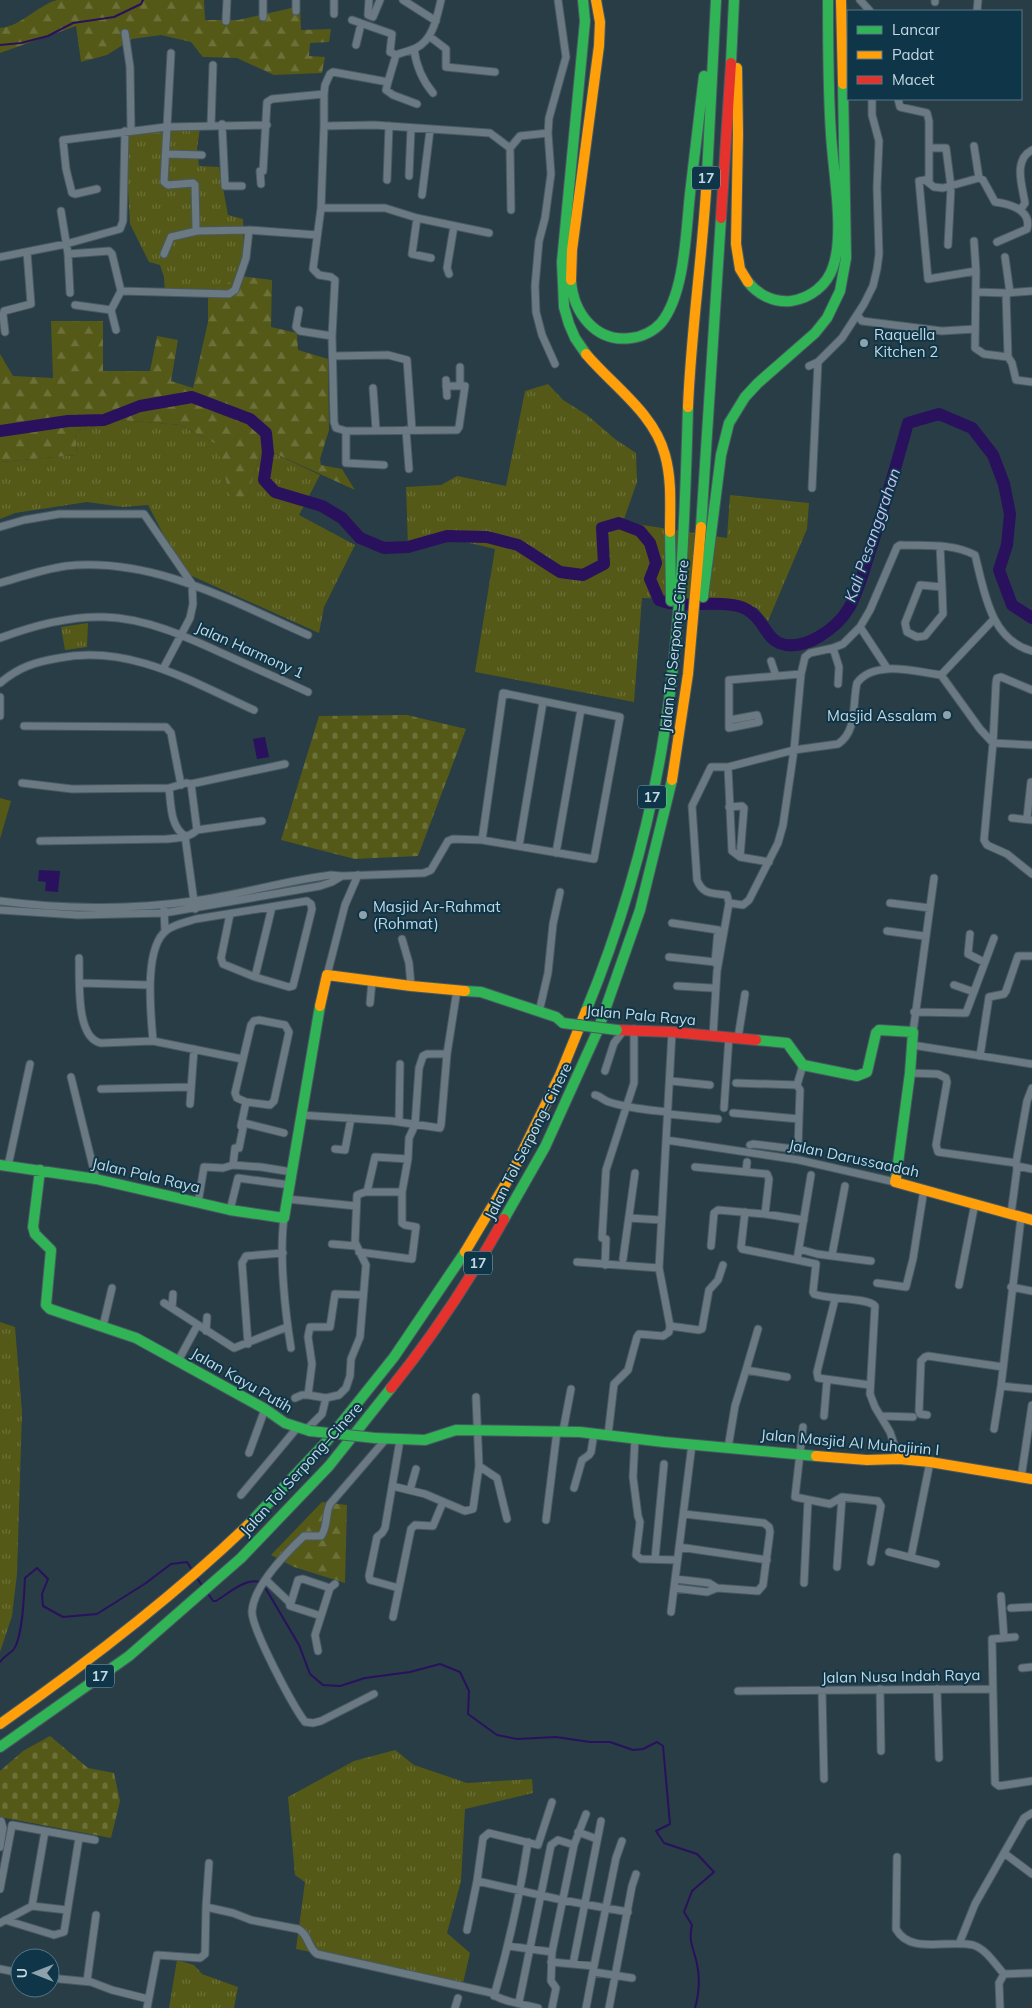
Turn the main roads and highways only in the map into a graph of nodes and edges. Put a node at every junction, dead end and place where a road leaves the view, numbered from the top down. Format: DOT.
graph roads {
  1 [pos="583,0"];
  2 [pos="596,0"];
  3 [pos="715,0"];
  4 [pos="828,0"];
  5 [pos="841,0"];
  6 [pos="733,5"];
  7 [pos="672,665"];
  8 [pos="692,666"];
  9 [pos="4,1165"];
  10 [pos="40,1170"];
  11 [pos="895,1182"];
  12 [pos="1032,1220"];
  13 [pos="664,1442"];
  14 [pos="1032,1479"];
  15 [pos="0,1724"];
  16 [pos="0,1746"];
  1 -- 7 [label="main road"];
  2 -- 3 [label="main road"];
  3 -- 7 [label="main road, 17"];
  4 -- 6 [label="main road"];
  5 -- 8 [label="main road"];
  6 -- 8 [label="main road, Jalan Tol Serpong–Cinere / 17"];
  7 -- 15 [label="main road, Jalan Tol Serpong–Cinere / 17"];
  8 -- 16 [label="main road, Jalan Tol Serpong–Cinere / 17"];
  9 -- 10 [label="main road, Jalan Pala Raya"];
  10 -- 11 [label="main road, Jalan Pala Raya, bridge"];
  10 -- 13 [label="main road, Jalan Kayu Putih, bridge"];
  11 -- 12 [label="main road, Jalan Darussaadah"];
  13 -- 14 [label="main road, Jalan Masjid Al Muhajirin I"];
}
